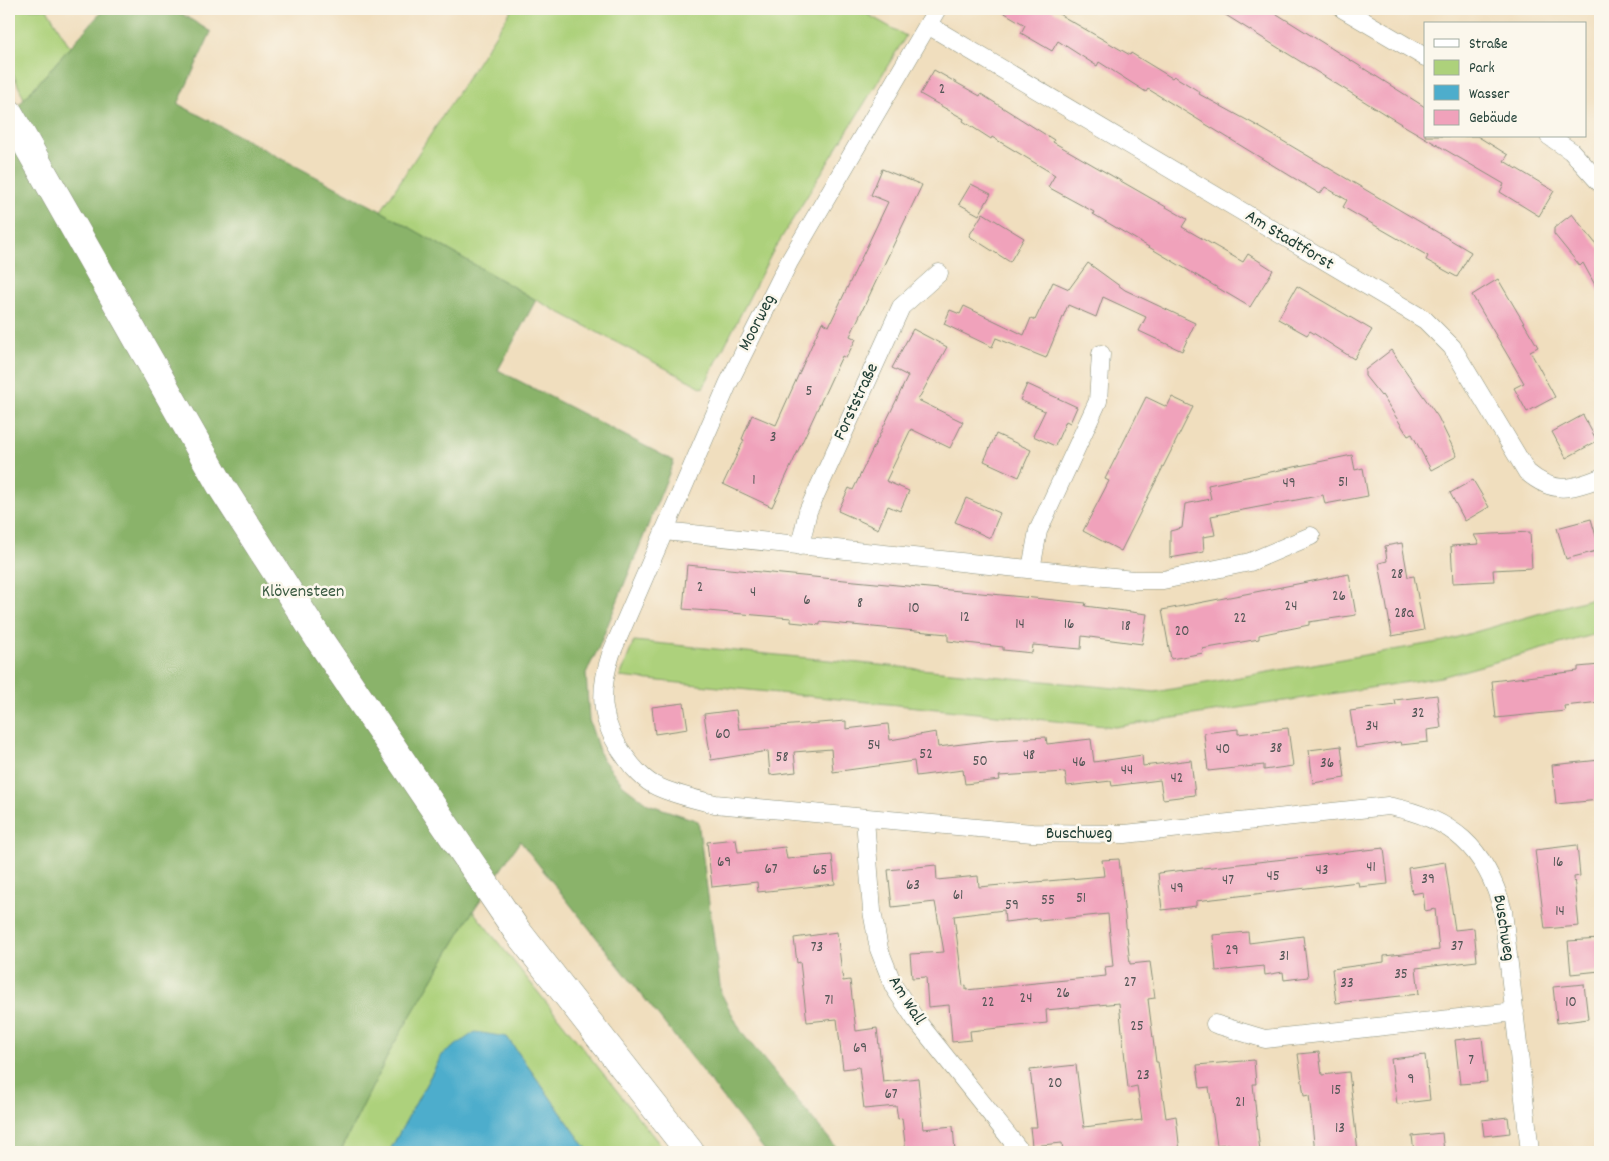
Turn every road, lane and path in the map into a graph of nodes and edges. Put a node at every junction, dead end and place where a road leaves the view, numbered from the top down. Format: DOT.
graph roads {
  1 [pos="937,9"];
  2 [pos="1343,9"];
  3 [pos="928,25"];
  4 [pos="1424,56"];
  5 [pos="9,113"];
  6 [pos="1552,138"];
  7 [pos="1600,183"];
  8 [pos="939,273"];
  9 [pos="1101,354"];
  10 [pos="1600,478"];
  11 [pos="664,531"];
  12 [pos="1312,536"];
  13 [pos="800,546"];
  14 [pos="1031,569"];
  15 [pos="611,654"];
  16 [pos="865,819"];
  17 [pos="1514,1012"];
  18 [pos="1215,1024"];
  19 [pos="690,1152"];
  20 [pos="1020,1152"];
  21 [pos="1530,1152"];
  1 -- 3 [label="street, Moorweg"];
  2 -- 4 [label="street"];
  3 -- 10 [label="street, Am Stadtforst"];
  3 -- 11 [label="street, Moorweg"];
  5 -- 19 [label="main road"];
  6 -- 7 [label="street"];
  8 -- 13 [label="street, Forststraße"];
  9 -- 14 [label="street"];
  11 -- 13 [label="street"];
  11 -- 15 [label="street, Moorweg"];
  12 -- 14 [label="street"];
  13 -- 14 [label="street"];
  15 -- 16 [label="street, Buschweg"];
  16 -- 17 [label="street, Buschweg"];
  16 -- 20 [label="street, Am Wall"];
  17 -- 18 [label="street"];
  17 -- 21 [label="street, Buschweg"];
}
